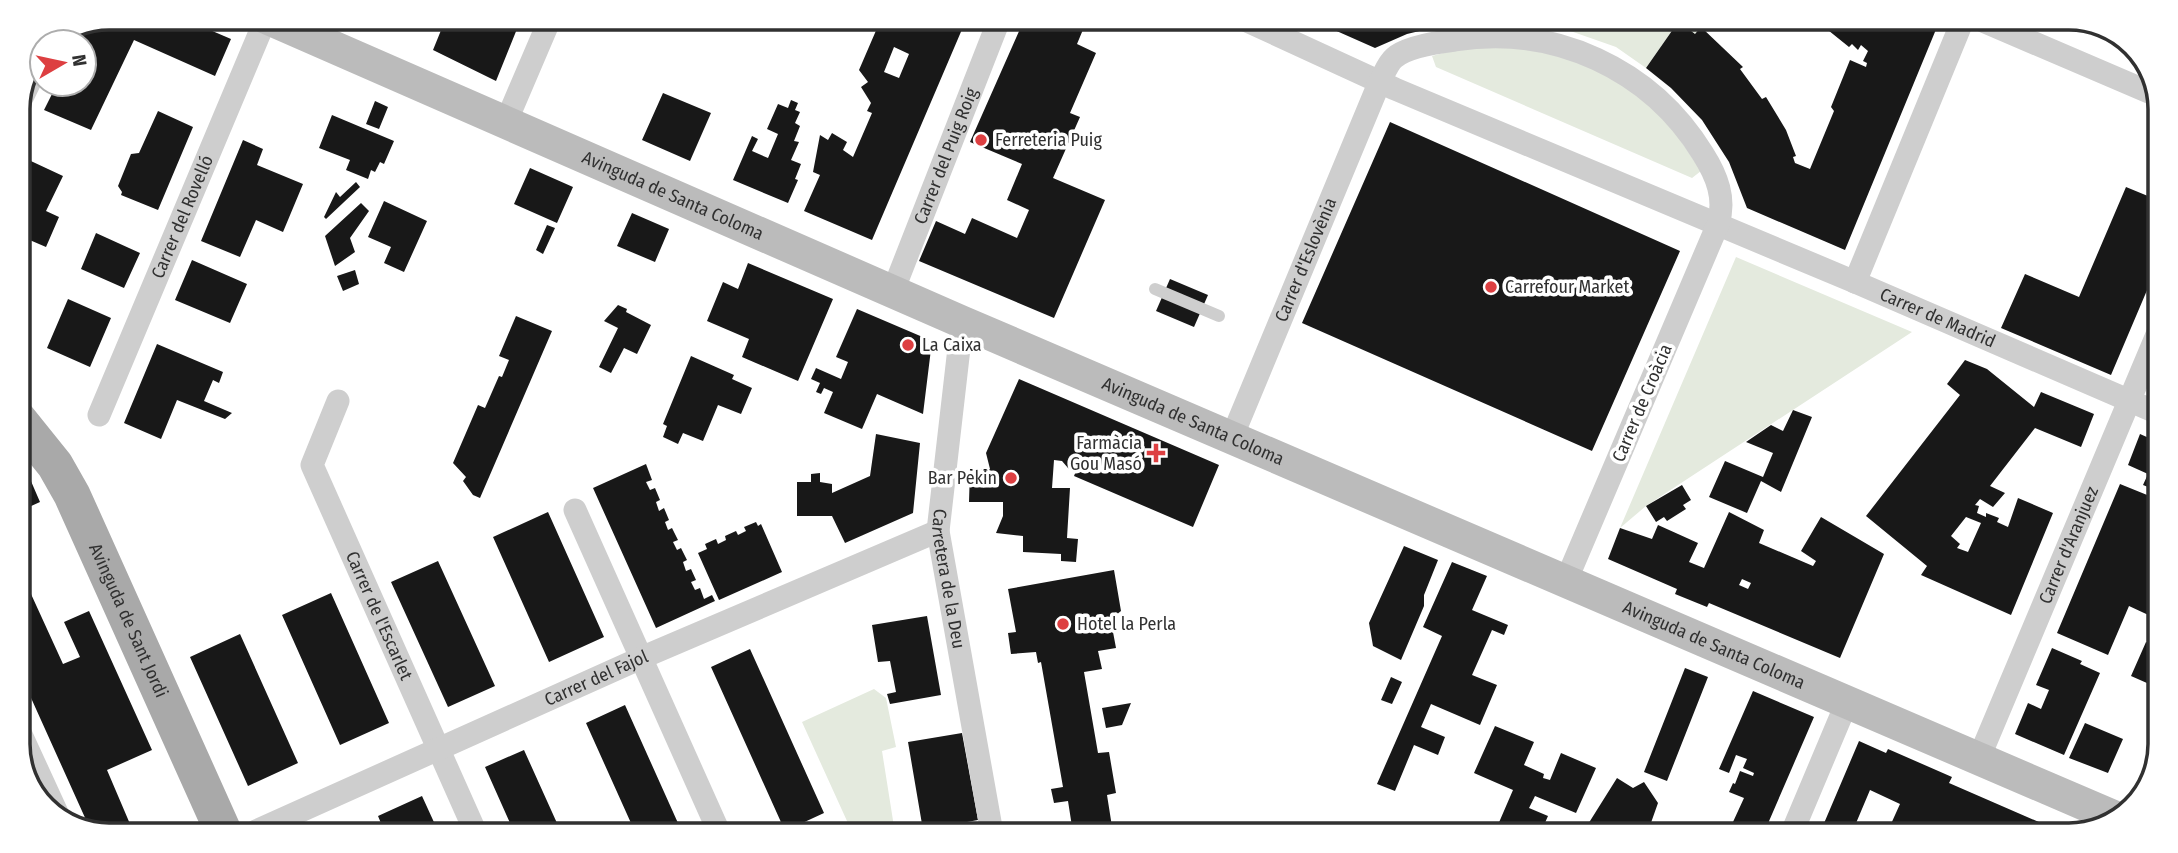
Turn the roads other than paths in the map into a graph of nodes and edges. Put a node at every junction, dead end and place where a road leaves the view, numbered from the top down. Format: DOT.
graph roads {
  1 [pos="262,30"];
  2 [pos="295,30"];
  3 [pos="545,30"];
  4 [pos="995,30"];
  5 [pos="1268,30"];
  6 [pos="1959,30"];
  7 [pos="2004,30"];
  8 [pos="1380,80"];
  9 [pos="2146,91"];
  10 [pos="506,122"];
  11 [pos="1718,224"];
  12 [pos="1855,282"];
  13 [pos="1155,289"];
  14 [pos="893,291"];
  15 [pos="1219,316"];
  16 [pos="962,322"];
  17 [pos="2148,356"];
  18 [pos="338,401"];
  19 [pos="2129,401"];
  20 [pos="2148,409"];
  21 [pos="99,415"];
  22 [pos="30,434"];
  23 [pos="1231,438"];
  24 [pos="575,510"];
  25 [pos="938,531"];
  26 [pos="1566,581"];
  27 [pos="641,659"];
  28 [pos="1847,702"];
  29 [pos="438,749"];
  30 [pos="31,756"];
  31 [pos="1979,758"];
  32 [pos="49,795"];
  33 [pos="2108,813"];
  34 [pos="219,823"];
  35 [pos="274,823"];
  36 [pos="471,823"];
  37 [pos="715,823"];
  38 [pos="990,823"];
  39 [pos="1796,823"];
  1 -- 21 [label="street, Carrer del Rovelló"];
  2 -- 10 [label="main road, Avinguda de Santa Coloma"];
  3 -- 10 [label="street"];
  4 -- 14 [label="street, Carrer del Puig Roig"];
  5 -- 8 [label="street, Carrer de Madrid"];
  6 -- 12 [label="street"];
  7 -- 9 [label="street"];
  8 -- 11 [label="street, Carrer de Madrid"];
  8 -- 11 [label="street"];
  8 -- 23 [label="street, Carrer d'Eslovènia"];
  10 -- 14 [label="main road, Avinguda de Santa Coloma"];
  11 -- 12 [label="street, Carrer de Madrid"];
  11 -- 26 [label="street, Carrer de Croàcia"];
  12 -- 19 [label="street, Carrer de Madrid"];
  13 -- 15 [label="lane"];
  14 -- 16 [label="main road, Avinguda de Santa Coloma"];
  16 -- 23 [label="main road, Avinguda de Santa Coloma"];
  16 -- 25 [label="street, Carretera de la Deu"];
  17 -- 19 [label="street, Carrer d'Aranjuez"];
  18 -- 29 [label="street, Carrer de l'Escarlet"];
  19 -- 20 [label="street, Carrer de Madrid"];
  19 -- 31 [label="street, Carrer d'Aranjuez"];
  22 -- 34 [label="main road, Avinguda de Sant Jordi"];
  23 -- 26 [label="main road, Avinguda de Santa Coloma"];
  24 -- 27 [label="street"];
  25 -- 27 [label="street, Carrer del Fajol"];
  25 -- 38 [label="street, Carretera de la Deu"];
  26 -- 28 [label="main road, Avinguda de Santa Coloma"];
  27 -- 29 [label="street, Carrer del Fajol"];
  27 -- 37 [label="street"];
  28 -- 31 [label="main road, Avinguda de Santa Coloma"];
  28 -- 39 [label="street"];
  29 -- 35 [label="street, Carrer del Fajol"];
  29 -- 36 [label="street, Carrer de l'Escarlet"];
  30 -- 32 [label="street"];
  31 -- 33 [label="main road, Avinguda de Santa Coloma"];
}
